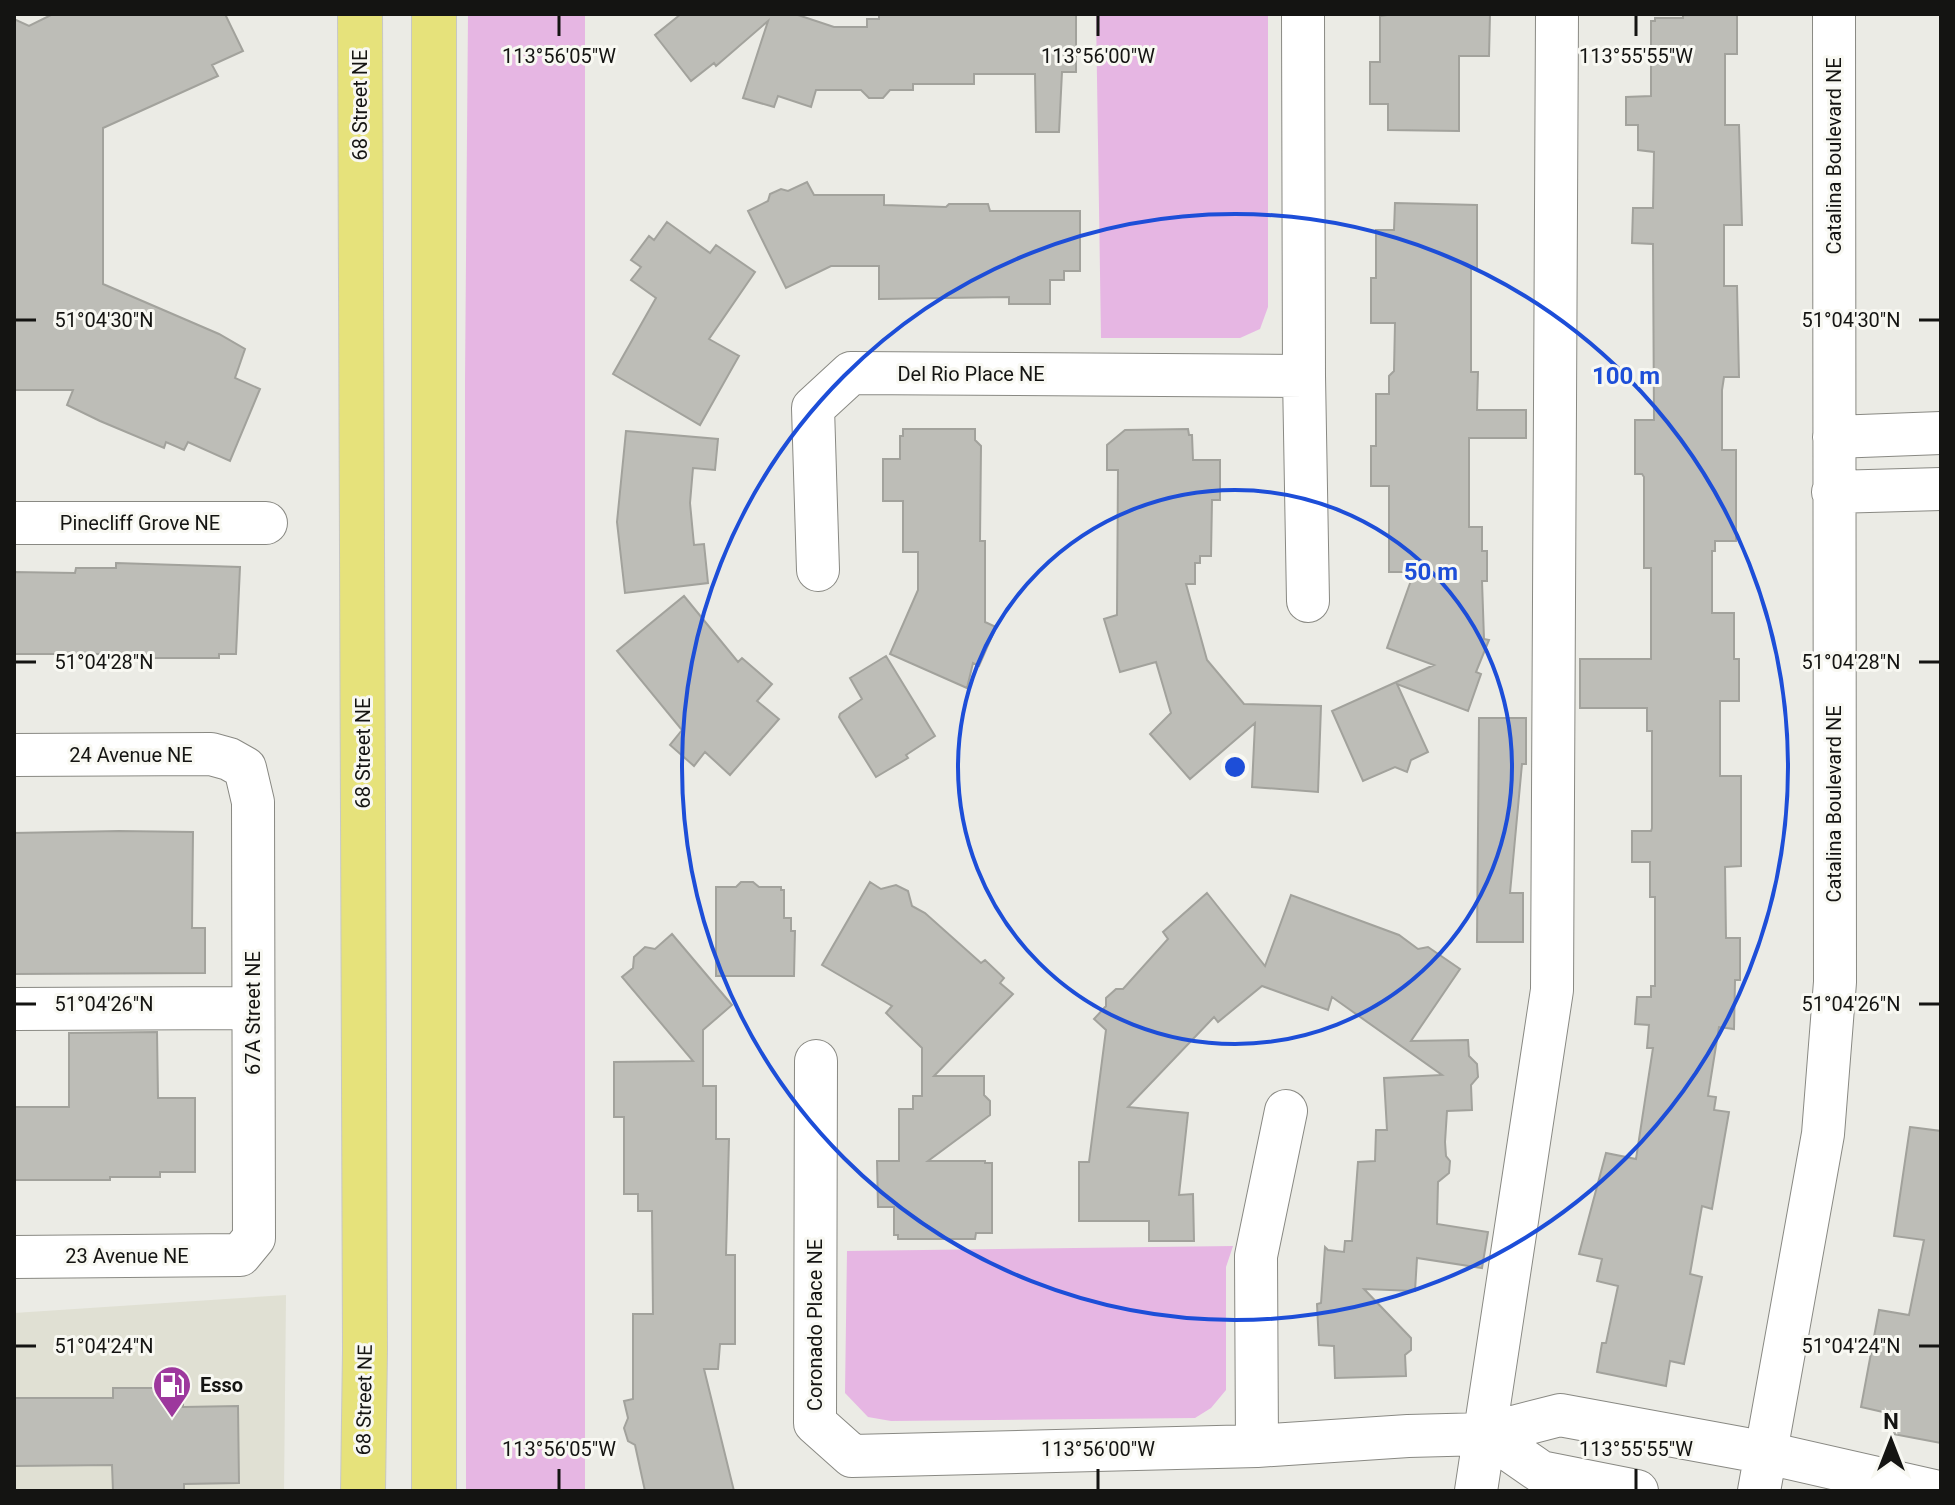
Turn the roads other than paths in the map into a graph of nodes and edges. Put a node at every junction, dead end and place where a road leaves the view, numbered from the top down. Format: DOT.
graph roads {
  1 [pos="360,14"];
  2 [pos="434,14"];
  3 [pos="1303,14"];
  4 [pos="1557,14"];
  5 [pos="1834,14"];
  6 [pos="1304,376"];
  7 [pos="1941,433"];
  8 [pos="1834,437"];
  9 [pos="1941,489"];
  10 [pos="1833,492"];
  11 [pos="14,523"];
  12 [pos="266,523"];
  13 [pos="818,570"];
  14 [pos="1308,601"];
  15 [pos="14,755"];
  16 [pos="245,768"];
  17 [pos="253,1008"];
  18 [pos="14,1009"];
  19 [pos="816,1061"];
  20 [pos="1286,1111"];
  21 [pos="240,1255"];
  22 [pos="14,1257"];
  23 [pos="1486,1434"];
  24 [pos="1257,1446"];
  25 [pos="1763,1472"];
  26 [pos="363,1491"];
  27 [pos="434,1491"];
  28 [pos="1476,1491"];
  29 [pos="1637,1491"];
  30 [pos="1934,1491"];
  1 -- 26 [label="main road, 68 Street NE"];
  2 -- 27 [label="main road"];
  3 -- 6 [label="street"];
  4 -- 23 [label="street"];
  5 -- 8 [label="street, Catalina Boulevard NE"];
  6 -- 13 [label="street, Del Rio Place NE"];
  6 -- 14 [label="street"];
  7 -- 8 [label="street"];
  8 -- 10 [label="street, Catalina Boulevard NE"];
  9 -- 10 [label="street"];
  10 -- 25 [label="street, Catalina Boulevard NE"];
  11 -- 12 [label="street, Pinecliff Grove NE"];
  15 -- 16 [label="street, 24 Avenue NE"];
  16 -- 17 [label="street, 67A Street NE"];
  17 -- 18 [label="street"];
  17 -- 21 [label="street, 67A Street NE"];
  19 -- 24 [label="street, Coronado Place NE"];
  20 -- 24 [label="street"];
  21 -- 22 [label="street, 23 Avenue NE"];
  23 -- 24 [label="street, Coronado Place NE"];
  23 -- 25 [label="street, Coronado Place NE"];
  23 -- 28 [label="street"];
  23 -- 29 [label="street"];
  25 -- 30 [label="street, Coronado Place NE"];
}
